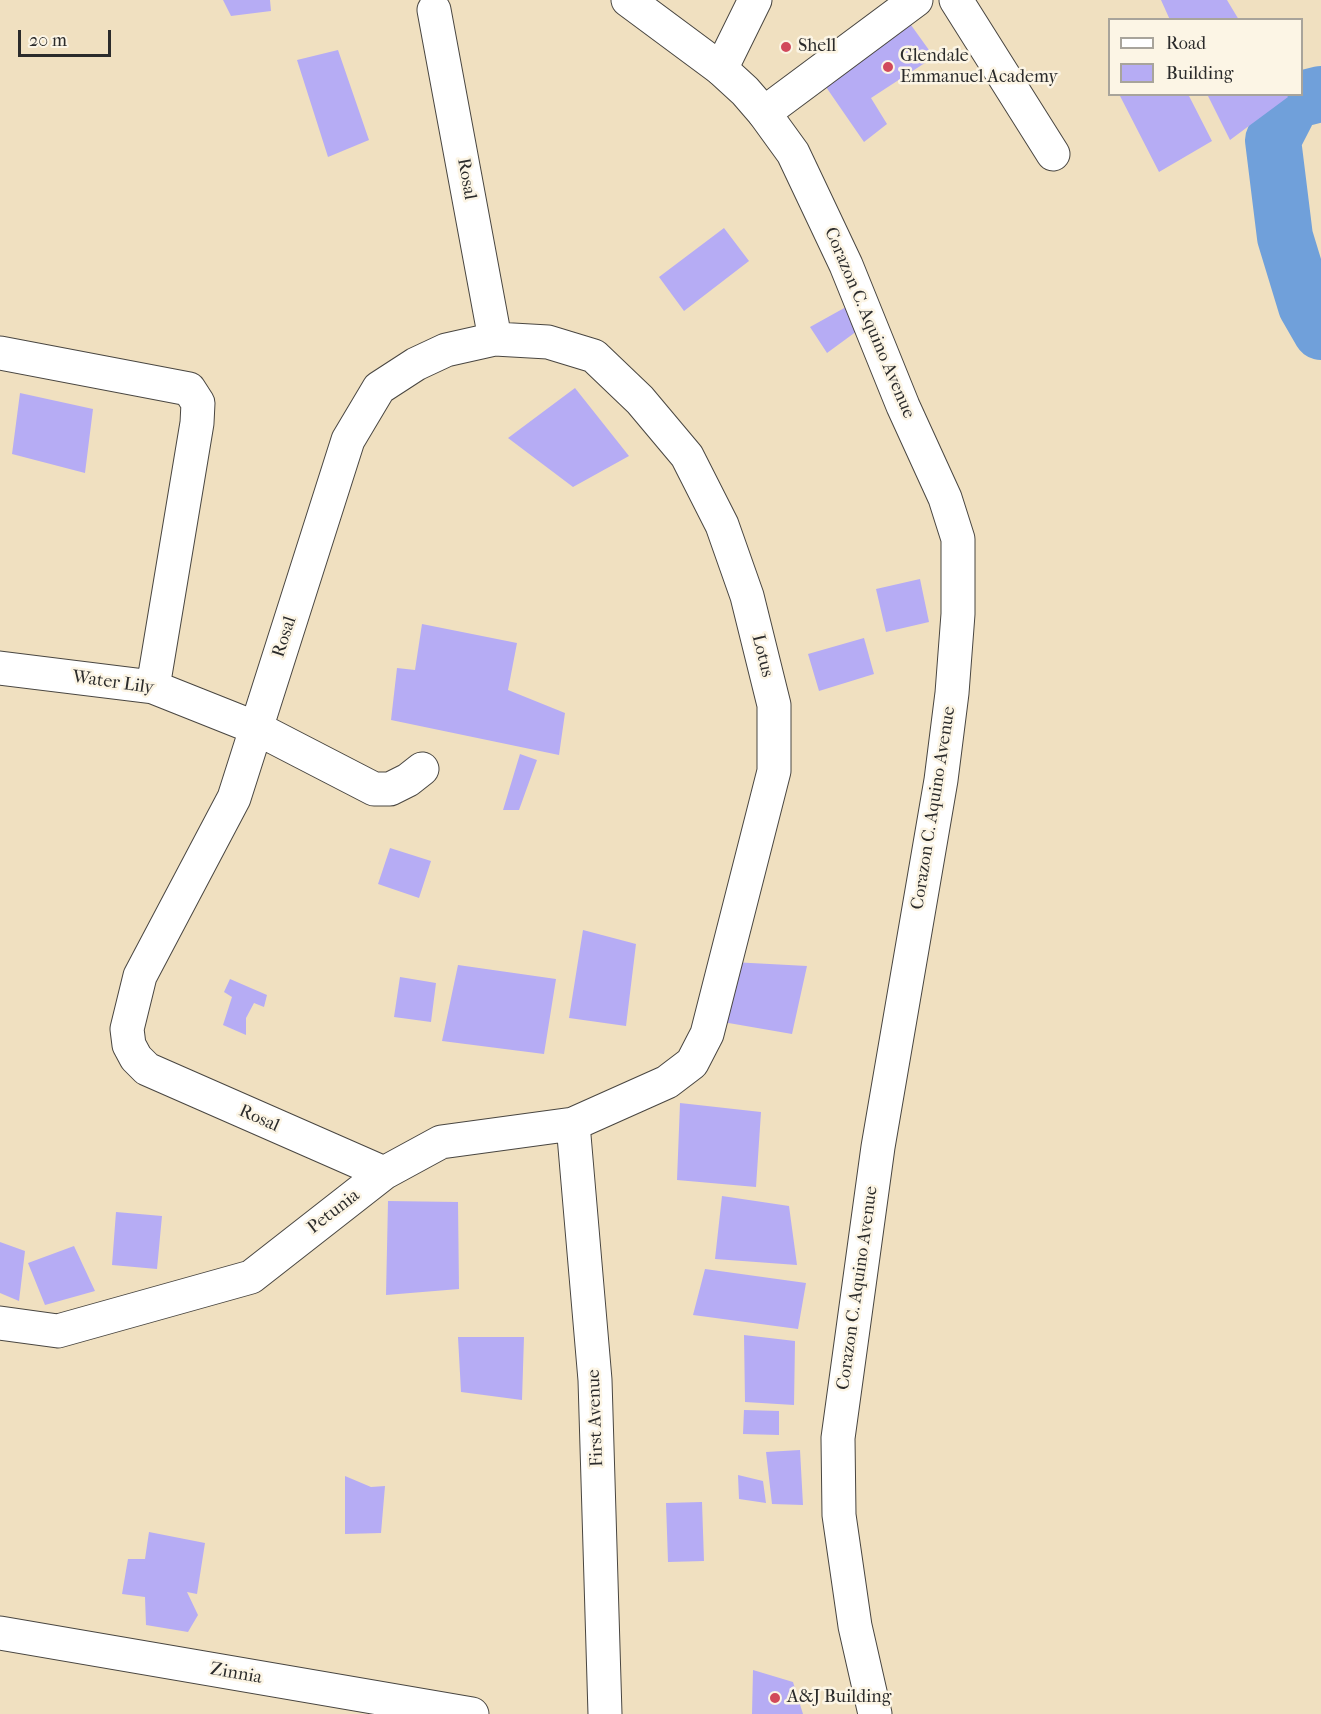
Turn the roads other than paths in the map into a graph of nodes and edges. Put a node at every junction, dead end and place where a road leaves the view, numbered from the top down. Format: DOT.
graph roads {
  1 [pos="630,0"];
  2 [pos="755,0"];
  3 [pos="916,0"];
  4 [pos="956,0"];
  5 [pos="434,10"];
  6 [pos="721,69"];
  7 [pos="764,113"];
  8 [pos="1053,154"];
  9 [pos="495,339"];
  10 [pos="0,353"];
  11 [pos="0,668"];
  12 [pos="153,687"];
  13 [pos="256,728"];
  14 [pos="422,769"];
  15 [pos="667,1082"];
  16 [pos="573,1124"];
  17 [pos="384,1173"];
  18 [pos="0,1323"];
  19 [pos="0,1633"];
  20 [pos="472,1714"];
  21 [pos="605,1714"];
  22 [pos="875,1714"];
  1 -- 6 [label="street, Corazon C. Aquino Avenue"];
  2 -- 6 [label="street"];
  3 -- 7 [label="street"];
  4 -- 8 [label="street"];
  5 -- 9 [label="street, Rosal"];
  6 -- 7 [label="street, Corazon C. Aquino Avenue"];
  7 -- 22 [label="street, Corazon C. Aquino Avenue"];
  9 -- 13 [label="street, Rosal"];
  9 -- 15 [label="street, Lotus"];
  10 -- 12 [label="street"];
  11 -- 12 [label="street, Water Lily"];
  12 -- 13 [label="street, Water Lily"];
  13 -- 14 [label="street, Water Lily"];
  13 -- 17 [label="street, Rosal"];
  15 -- 16 [label="street, Petunia"];
  16 -- 17 [label="street, Petunia"];
  16 -- 21 [label="street, First Avenue"];
  17 -- 18 [label="street, Petunia"];
  19 -- 20 [label="street, Zinnia"];
}
